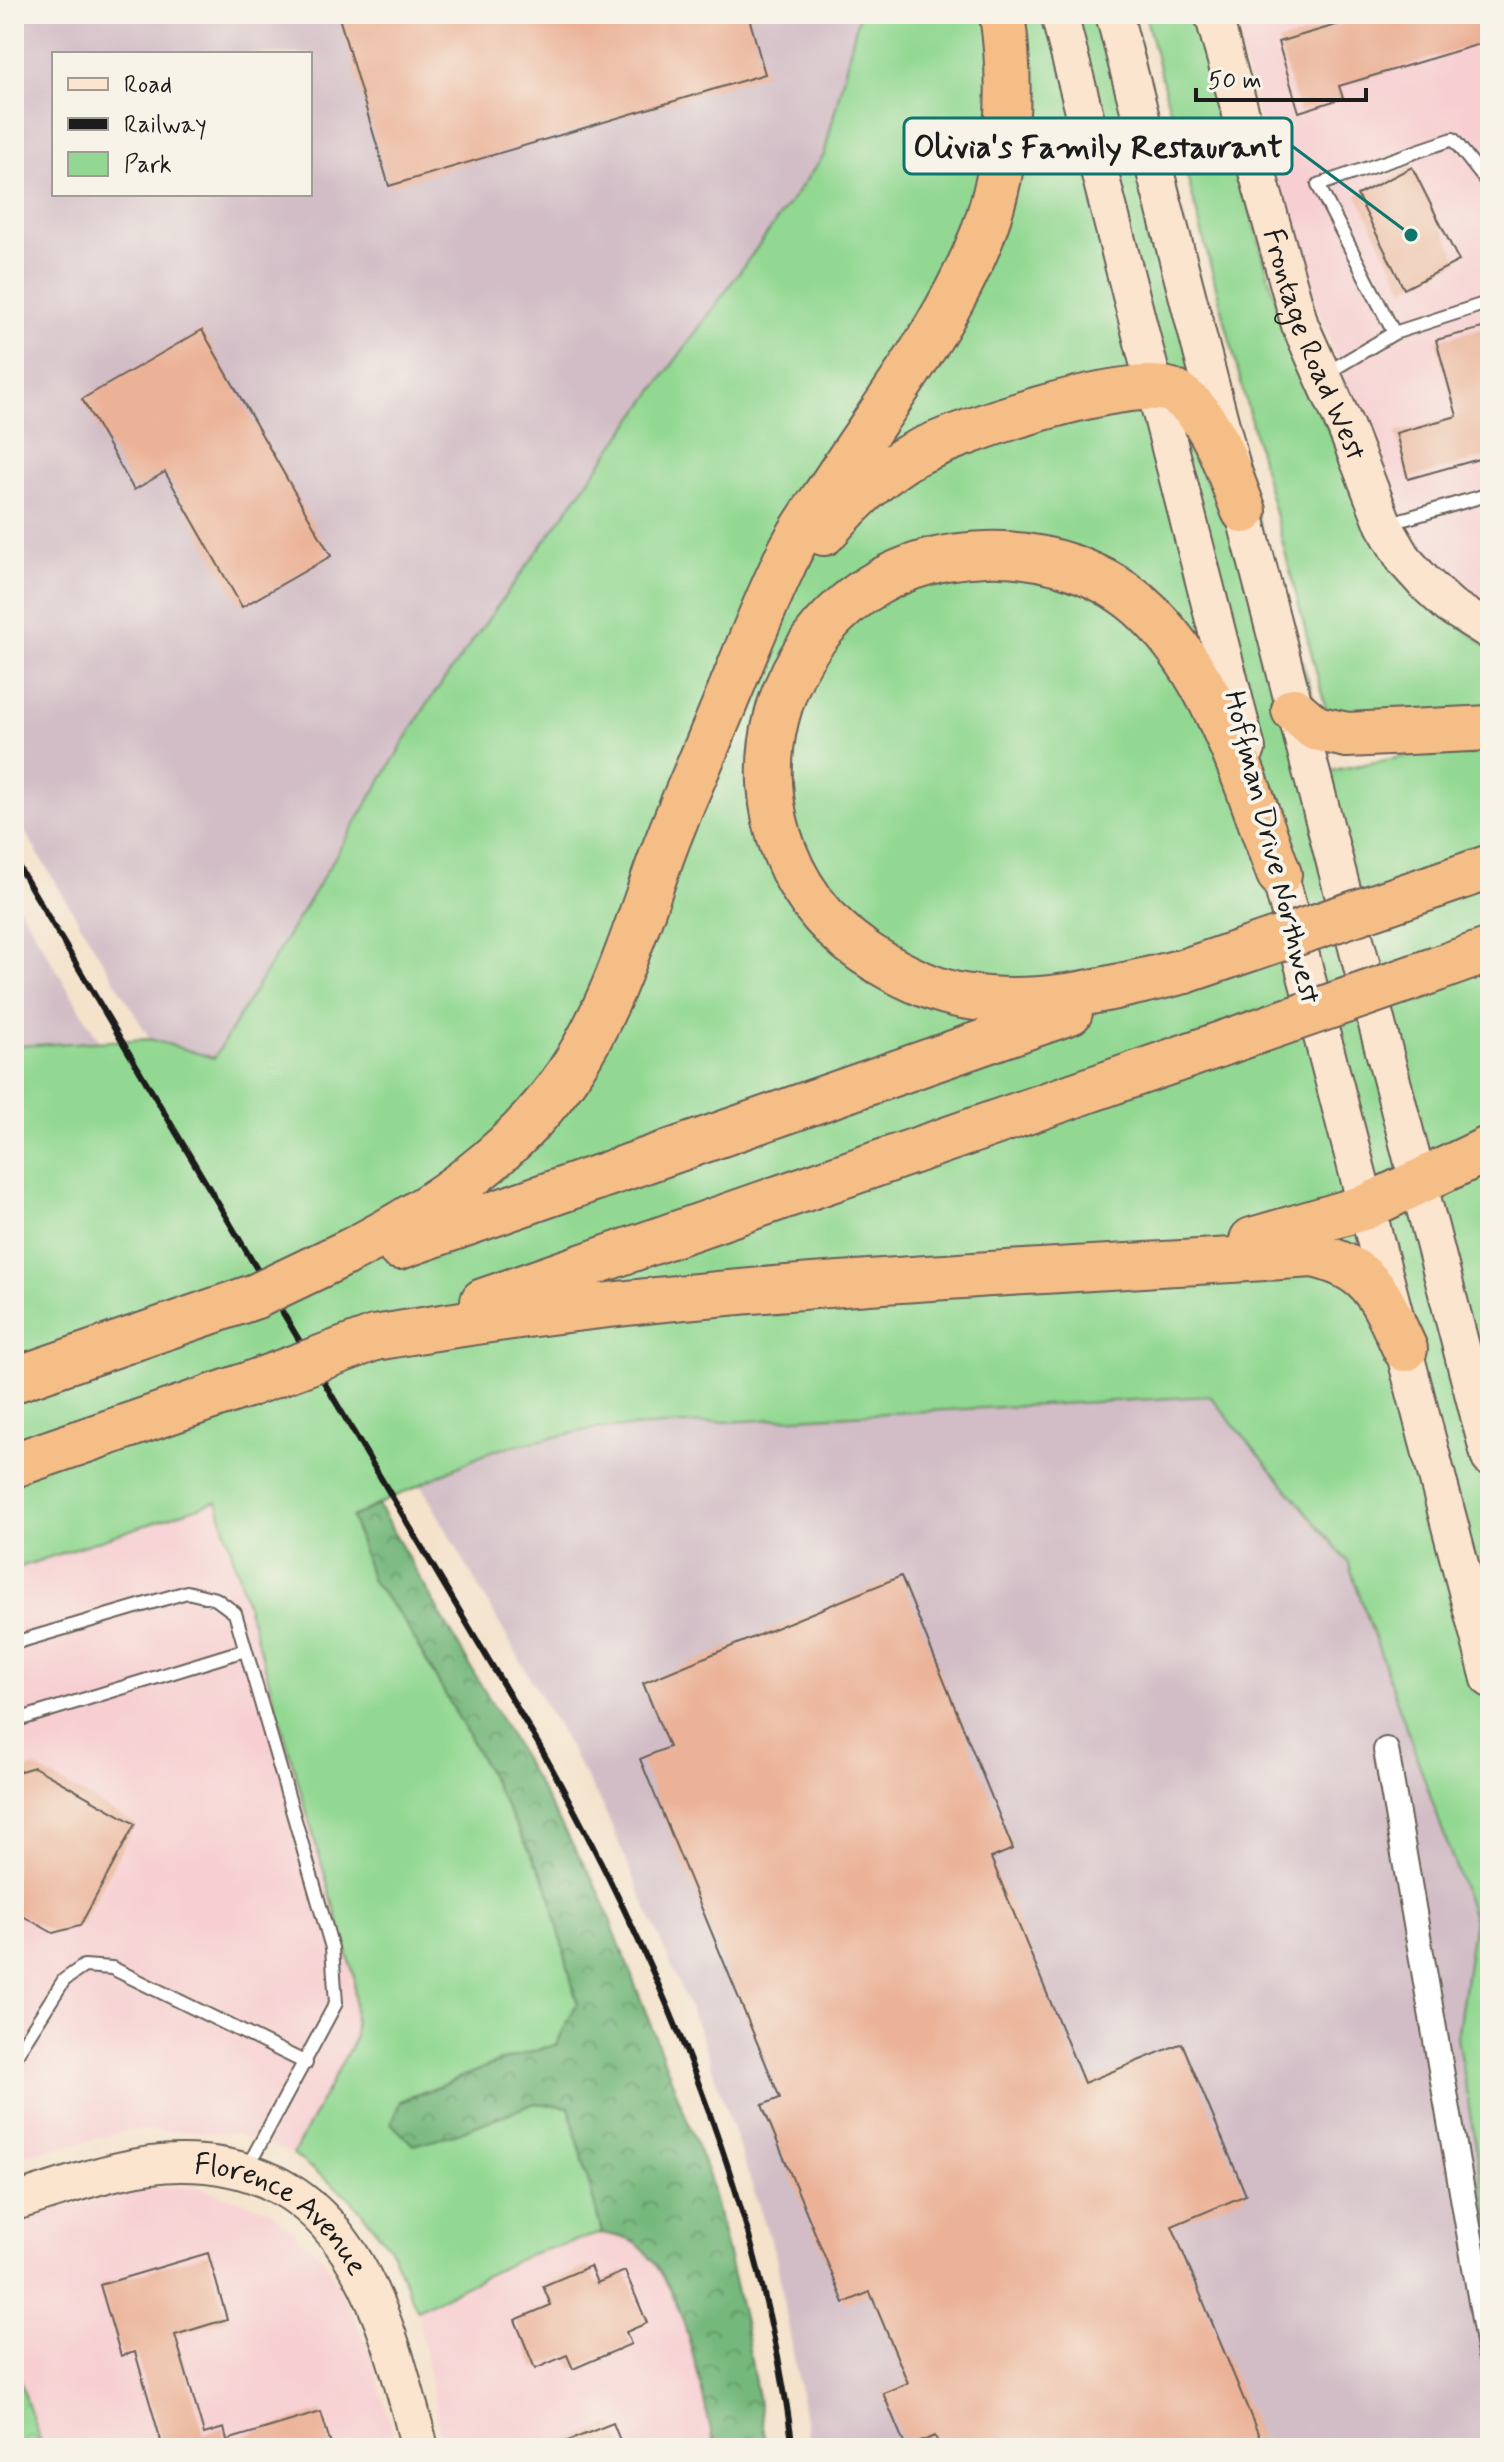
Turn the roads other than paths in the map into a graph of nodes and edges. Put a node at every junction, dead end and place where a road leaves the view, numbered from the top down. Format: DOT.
graph roads {
  1 [pos="1002,14"];
  2 [pos="1059,14"];
  3 [pos="1114,14"];
  4 [pos="1213,14"];
  5 [pos="1490,186"];
  6 [pos="1490,302"];
  7 [pos="1394,333"];
  8 [pos="1321,376"];
  9 [pos="1155,385"];
  10 [pos="1490,494"];
  11 [pos="1244,511"];
  12 [pos="1384,525"];
  13 [pos="1490,631"];
  14 [pos="740,667"];
  15 [pos="1294,710"];
  16 [pos="1490,728"];
  17 [pos="1490,867"];
  18 [pos="1279,874"];
  19 [pos="1490,950"];
  20 [pos="1185,971"];
  21 [pos="1490,1148"];
  22 [pos="1416,1183"];
  23 [pos="1366,1207"];
  24 [pos="350,1257"];
  25 [pos="1076,1269"];
  26 [pos="375,1338"];
  27 [pos="1405,1349"];
  28 [pos="14,1380"];
  29 [pos="1490,1458"];
  30 [pos="14,1465"];
  31 [pos="14,1643"];
  32 [pos="245,1650"];
  33 [pos="1490,1679"];
  34 [pos="14,1721"];
  35 [pos="1386,1750"];
  36 [pos="14,2058"];
  37 [pos="306,2063"];
  38 [pos="244,2172"];
  39 [pos="14,2202"];
  40 [pos="1490,2354"];
  41 [pos="420,2448"];
  1 -- 14 [label="highway"];
  2 -- 9 [label="main road, Hoffman Drive Northwest"];
  3 -- 11 [label="main road, Hoffman Drive Northwest"];
  4 -- 8 [label="main road, Frontage Road West"];
  5 -- 7 [label="lane"];
  6 -- 7 [label="lane"];
  7 -- 8 [label="lane"];
  8 -- 12 [label="main road, Frontage Road West"];
  9 -- 11 [label="highway"];
  9 -- 14 [label="highway"];
  9 -- 18 [label="main road, Hoffman Drive Northwest"];
  10 -- 12 [label="lane"];
  11 -- 15 [label="main road, Hoffman Drive Northwest"];
  12 -- 13 [label="main road, Frontage Road West"];
  14 -- 24 [label="highway"];
  15 -- 16 [label="highway"];
  15 -- 22 [label="main road, Hoffman Drive Northwest"];
  17 -- 20 [label="highway, bridge"];
  18 -- 20 [label="highway"];
  18 -- 23 [label="main road, Hoffman Drive Northwest"];
  19 -- 26 [label="highway, bridge"];
  20 -- 24 [label="highway"];
  21 -- 22 [label="highway"];
  22 -- 23 [label="highway"];
  22 -- 29 [label="main road, Hoffman Drive Northwest"];
  23 -- 25 [label="highway"];
  23 -- 27 [label="main road, Hoffman Drive Northwest"];
  24 -- 28 [label="highway, bridge"];
  25 -- 26 [label="highway"];
  25 -- 27 [label="highway"];
  26 -- 30 [label="highway, bridge"];
  27 -- 33 [label="main road, Hoffman Drive Northwest"];
  31 -- 32 [label="lane"];
  32 -- 34 [label="lane"];
  32 -- 37 [label="lane"];
  35 -- 40 [label="street"];
  36 -- 37 [label="lane"];
  37 -- 38 [label="lane"];
  38 -- 39 [label="main road, Florence Avenue"];
  38 -- 41 [label="main road, Florence Avenue"];
}
